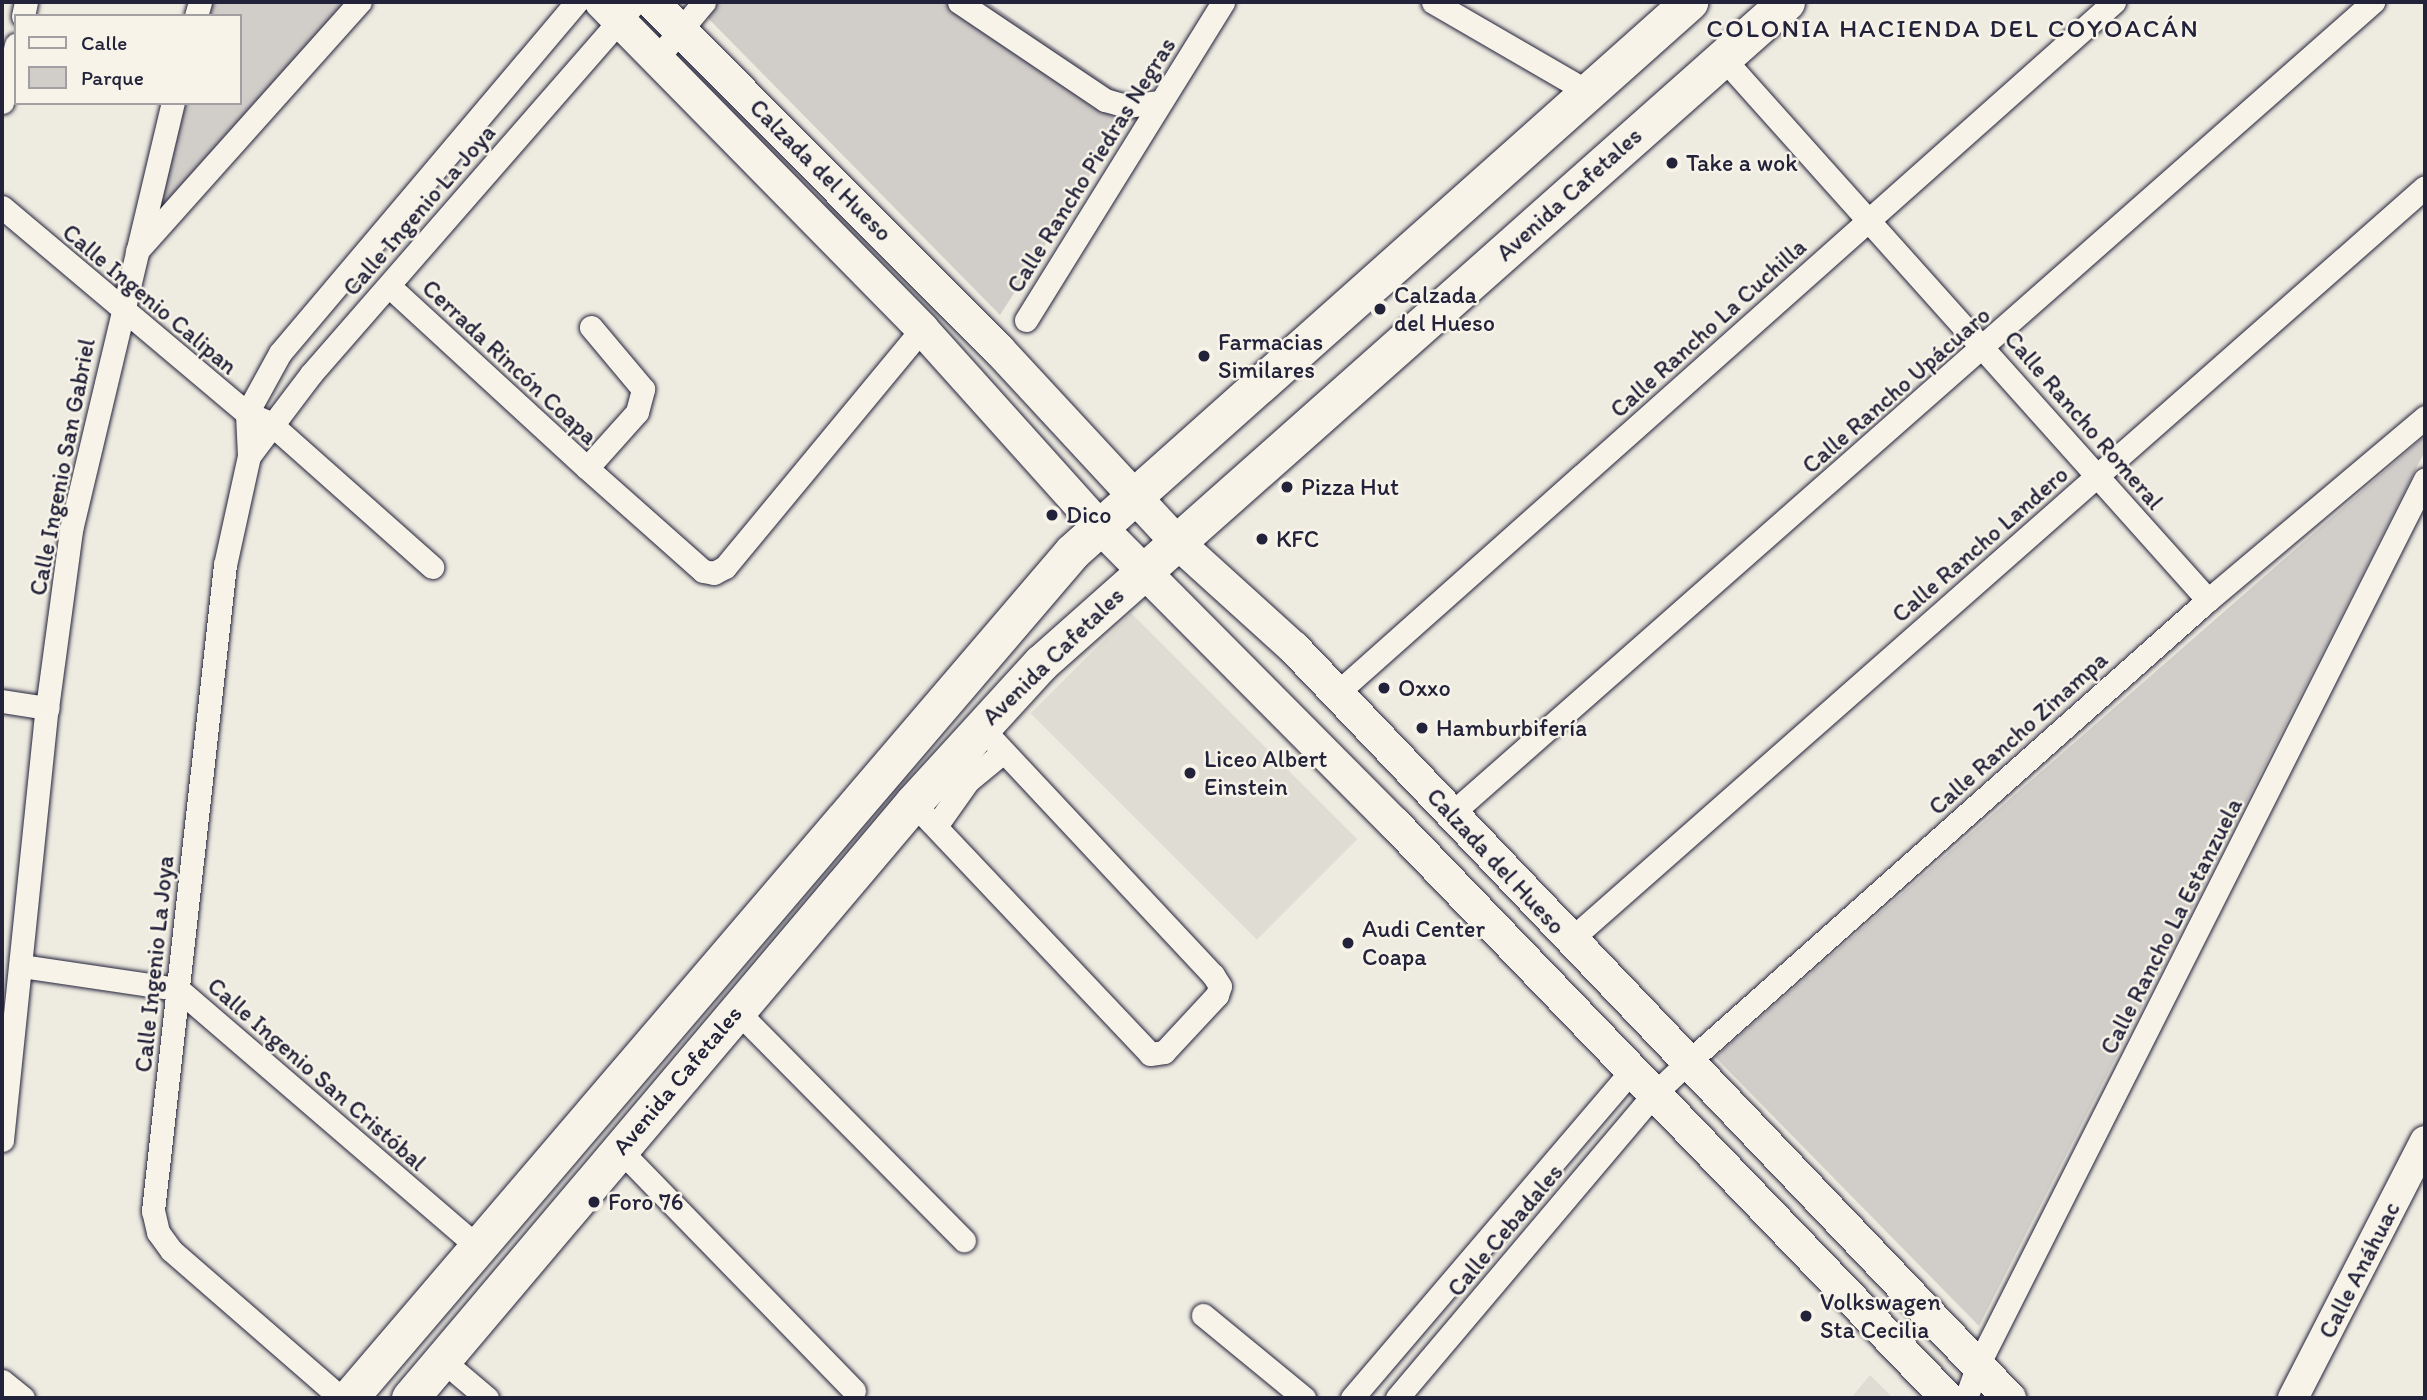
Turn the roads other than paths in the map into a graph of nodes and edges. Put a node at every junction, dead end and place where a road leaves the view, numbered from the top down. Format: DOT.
graph roads {
  1 [pos="360,2"];
  2 [pos="578,2"];
  3 [pos="652,2"];
  4 [pos="704,2"];
  5 [pos="959,2"];
  6 [pos="1223,2"];
  7 [pos="1434,2"];
  8 [pos="1689,2"];
  9 [pos="1786,2"];
  10 [pos="2114,2"];
  11 [pos="2373,2"];
  12 [pos="618,8"];
  13 [pos="683,31"];
  14 [pos="14,53"];
  15 [pos="657,58"];
  16 [pos="1723,58"];
  17 [pos="1588,92"];
  18 [pos="2,102"];
  19 [pos="1158,102"];
  20 [pos="172,105"];
  21 [pos="2425,187"];
  22 [pos="2,207"];
  23 [pos="1869,220"];
  24 [pos="134,253"];
  25 [pos="389,286"];
  26 [pos="121,312"];
  27 [pos="1026,320"];
  28 [pos="591,327"];
  29 [pos="922,329"];
  30 [pos="1985,347"];
  31 [pos="247,413"];
  32 [pos="2425,417"];
  33 [pos="270,423"];
  34 [pos="248,456"];
  35 [pos="587,468"];
  36 [pos="2098,475"];
  37 [pos="2425,480"];
  38 [pos="1133,496"];
  39 [pos="1099,526"];
  40 [pos="1177,542"];
  41 [pos="432,567"];
  42 [pos="1143,571"];
  43 [pos="2208,600"];
  44 [pos="1337,693"];
  45 [pos="2,701"];
  46 [pos="47,708"];
  47 [pos="992,739"];
  48 [pos="1451,814"];
  49 [pos="925,815"];
  50 [pos="1570,940"];
  51 [pos="22,966"];
  52 [pos="178,989"];
  53 [pos="736,1010"];
  54 [pos="1686,1063"];
  55 [pos="1630,1072"];
  56 [pos="1652,1096"];
  57 [pos="2,1140"];
  58 [pos="2425,1141"];
  59 [pos="619,1149"];
  60 [pos="1546,1170"];
  61 [pos="1571,1191"];
  62 [pos="964,1240"];
  63 [pos="478,1247"];
  64 [pos="1203,1315"];
  65 [pos="442,1360"];
  66 [pos="1978,1365"];
  67 [pos="2,1381"];
  68 [pos="854,1391"];
  69 [pos="23,1398"];
  70 [pos="341,1398"];
  71 [pos="349,1398"];
  72 [pos="410,1398"];
  73 [pos="487,1398"];
  74 [pos="1304,1398"];
  75 [pos="1352,1398"];
  76 [pos="1397,1398"];
  77 [pos="1947,1398"];
  78 [pos="1966,1398"];
  79 [pos="2008,1398"];
  80 [pos="2293,1398"];
  1 -- 24 [label="street"];
  2 -- 31 [label="street, Calle Ingenio La Joya"];
  3 -- 13 [label="main road, Calzada del Hueso"];
  4 -- 13 [label="street"];
  5 -- 19 [label="street"];
  6 -- 19 [label="street, Calle Rancho Piedras Negras"];
  7 -- 17 [label="street"];
  8 -- 17 [label="main road, Avenida Cafetales"];
  9 -- 16 [label="main road, Avenida Cafetales"];
  10 -- 23 [label="street, Calle Rancho La Cuchilla"];
  11 -- 30 [label="street, Calle Rancho Upácuaro"];
  12 -- 15 [label="main road, Calzada del Hueso"];
  12 -- 25 [label="street, Calle Ingenio La Joya"];
  13 -- 15 [label="street"];
  13 -- 38 [label="main road, Calzada del Hueso"];
  14 -- 18 [label="street"];
  15 -- 29 [label="main road, Calzada del Hueso"];
  16 -- 23 [label="street, Calle Rancho Romeral"];
  16 -- 40 [label="main road, Avenida Cafetales"];
  17 -- 38 [label="main road, Avenida Cafetales"];
  19 -- 27 [label="street, Calle Rancho Piedras Negras"];
  20 -- 24 [label="street, Calle Ingenio San Gabriel"];
  21 -- 36 [label="street, Calle Rancho Landero"];
  22 -- 26 [label="street, Calle Ingenio Calipan"];
  23 -- 30 [label="street, Calle Rancho Romeral"];
  23 -- 44 [label="street, Calle Rancho La Cuchilla"];
  24 -- 26 [label="street, Calle Ingenio San Gabriel"];
  25 -- 33 [label="street, Calle Ingenio La Joya"];
  25 -- 35 [label="street, Cerrada Rincón Coapa"];
  26 -- 31 [label="street, Calle Ingenio Calipan"];
  26 -- 46 [label="street, Calle Ingenio San Gabriel"];
  28 -- 35 [label="street, Cerrada Rincón Coapa"];
  29 -- 35 [label="street"];
  29 -- 39 [label="main road, Calzada del Hueso"];
  30 -- 36 [label="street, Calle Rancho Romeral"];
  30 -- 48 [label="street, Calle Rancho Upácuaro"];
  31 -- 33 [label="street, Calle Ingenio Calipan"];
  31 -- 34 [label="street, Calle Ingenio La Joya"];
  32 -- 43 [label="street, Calle Rancho Zinampa"];
  33 -- 34 [label="street, Calle Ingenio La Joya"];
  33 -- 41 [label="street, Calle Ingenio Calipan"];
  34 -- 52 [label="street, Calle Ingenio La Joya"];
  36 -- 43 [label="street, Calle Rancho Romeral"];
  36 -- 50 [label="street, Calle Rancho Landero"];
  37 -- 66 [label="street, Calle Rancho La Estanzuela"];
  38 -- 39 [label="main road, Avenida Cafetales"];
  38 -- 40 [label="main road, Calzada del Hueso"];
  39 -- 42 [label="main road, Calzada del Hueso"];
  39 -- 63 [label="main road, Avenida Cafetales"];
  40 -- 42 [label="main road, Avenida Cafetales"];
  40 -- 44 [label="main road, Calzada del Hueso"];
  42 -- 47 [label="main road, Avenida Cafetales"];
  42 -- 55 [label="main road, Calzada del Hueso"];
  43 -- 54 [label="street, Calle Rancho Zinampa"];
  44 -- 48 [label="main road, Calzada del Hueso"];
  45 -- 46 [label="street"];
  46 -- 51 [label="street, Calle Ingenio San Gabriel"];
  47 -- 49 [label="main road, Avenida Cafetales"];
  47 -- 49 [label="street"];
  48 -- 50 [label="main road, Calzada del Hueso"];
  49 -- 53 [label="main road, Avenida Cafetales"];
  50 -- 54 [label="main road, Calzada del Hueso"];
  51 -- 52 [label="street, Calle Ingenio San Cristóbal"];
  51 -- 57 [label="street, Calle Ingenio San Gabriel"];
  52 -- 63 [label="street, Calle Ingenio San Cristóbal"];
  52 -- 70 [label="street, Calle Ingenio La Joya"];
  53 -- 59 [label="main road, Avenida Cafetales"];
  53 -- 62 [label="street"];
  54 -- 56 [label="street, Calle Rancho Zinampa"];
  54 -- 66 [label="main road, Calzada del Hueso"];
  55 -- 56 [label="main road, Calzada del Hueso"];
  55 -- 60 [label="street"];
  56 -- 61 [label="street, Calle Cebadales"];
  56 -- 77 [label="main road, Calzada del Hueso"];
  58 -- 80 [label="street, Calle Anáhuac"];
  59 -- 65 [label="main road, Avenida Cafetales"];
  59 -- 68 [label="street"];
  60 -- 61 [label="street"];
  60 -- 75 [label="street"];
  61 -- 76 [label="street, Calle Cebadales"];
  63 -- 71 [label="main road, Avenida Cafetales"];
  64 -- 74 [label="street"];
  65 -- 72 [label="main road, Avenida Cafetales"];
  65 -- 73 [label="street"];
  66 -- 78 [label="street, Calle Rancho La Estanzuela"];
  66 -- 79 [label="main road, Calzada del Hueso"];
  67 -- 69 [label="street"];
}
